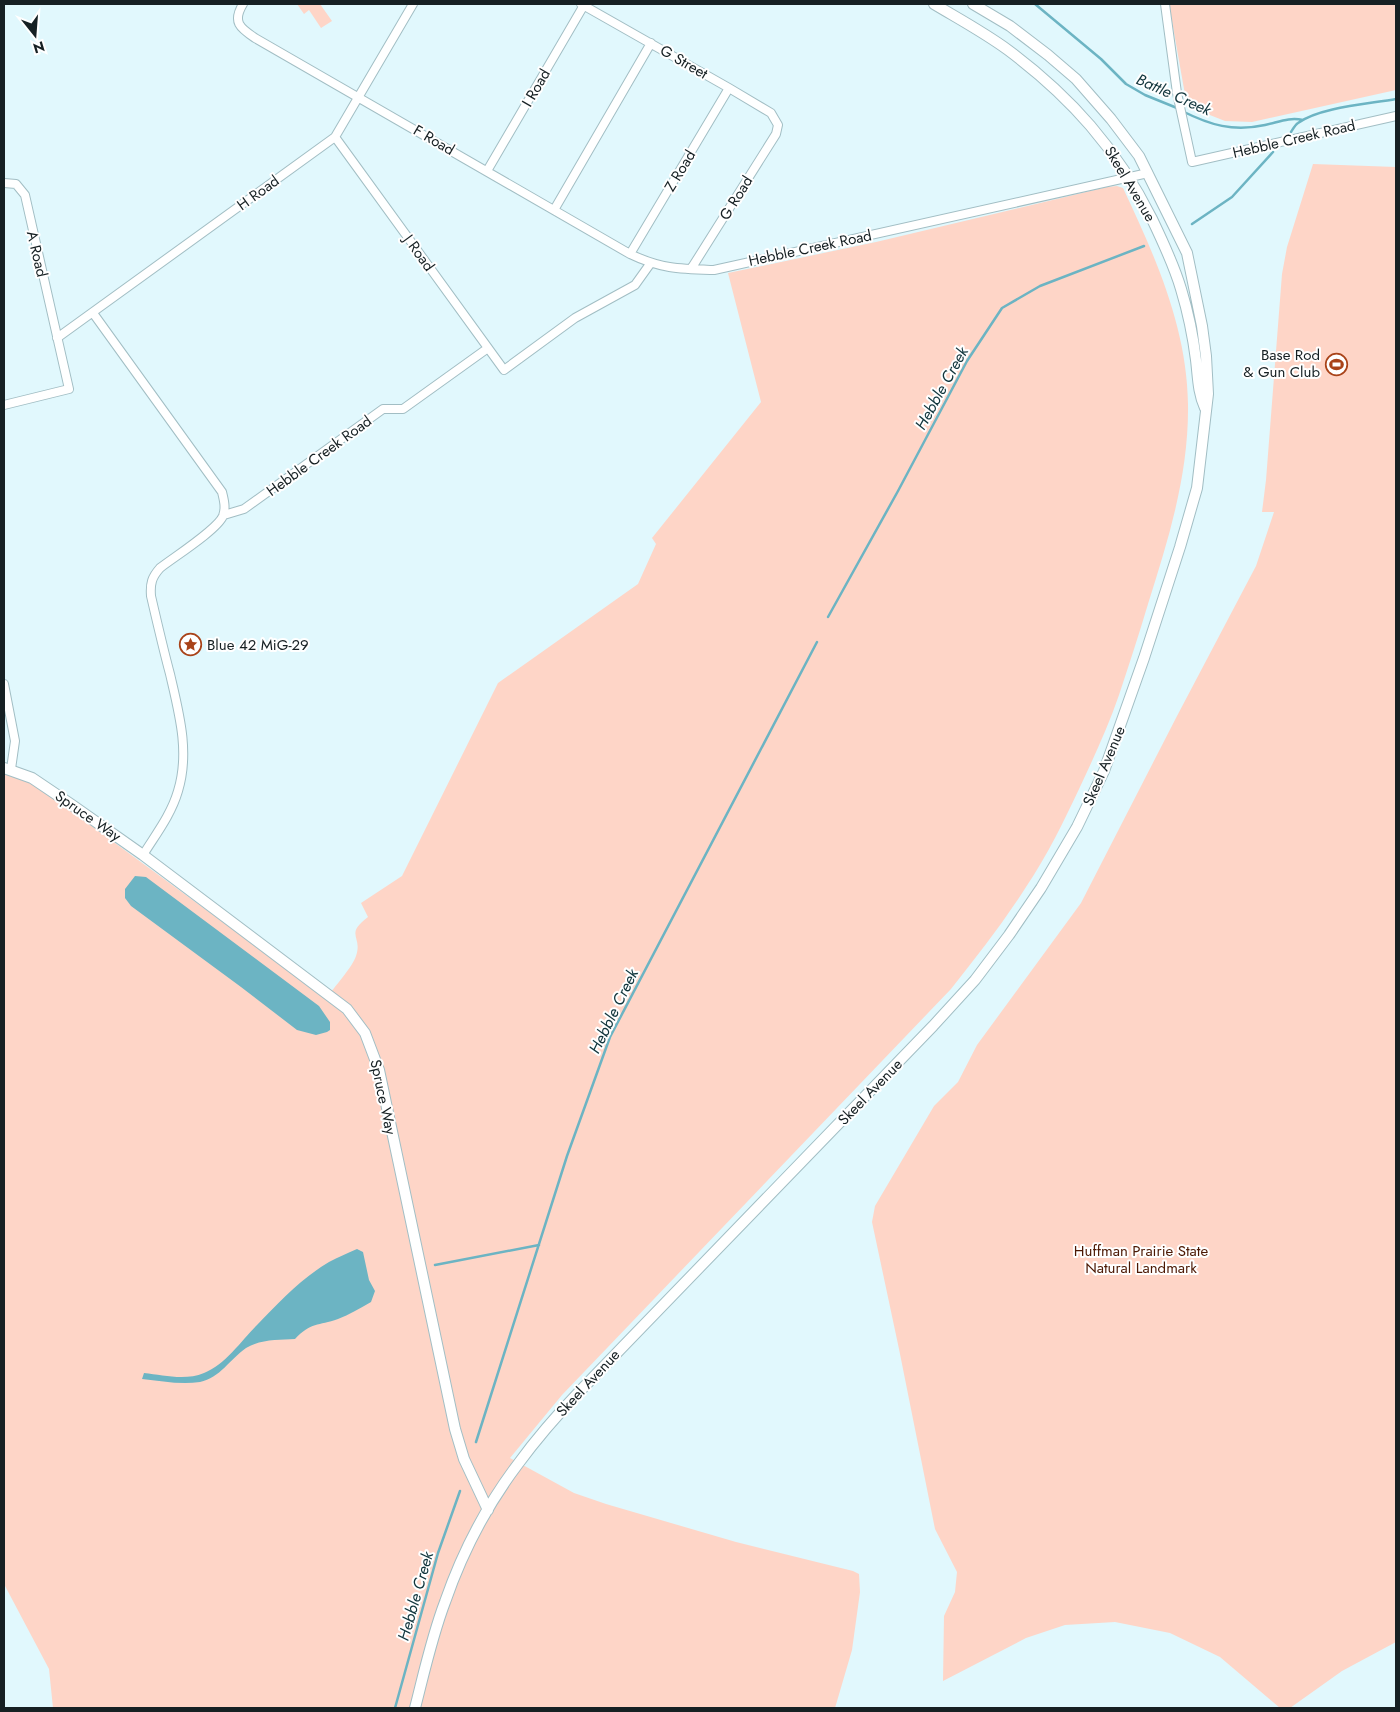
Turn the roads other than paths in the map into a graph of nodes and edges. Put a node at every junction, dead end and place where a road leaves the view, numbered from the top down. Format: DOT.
graph roads {
  1 [pos="242,4"];
  2 [pos="413,4"];
  3 [pos="583,4"];
  4 [pos="934,4"];
  5 [pos="973,4"];
  6 [pos="1165,4"];
  7 [pos="651,43"];
  8 [pos="729,88"];
  9 [pos="358,96"];
  10 [pos="1396,116"];
  11 [pos="778,125"];
  12 [pos="335,137"];
  13 [pos="487,171"];
  14 [pos="1148,173"];
  15 [pos="1129,177"];
  16 [pos="4,183"];
  17 [pos="554,210"];
  18 [pos="630,254"];
  19 [pos="650,264"];
  20 [pos="691,269"];
  21 [pos="93,313"];
  22 [pos="57,338"];
  23 [pos="488,348"];
  24 [pos="4,405"];
  25 [pos="1205,408"];
  26 [pos="224,515"];
  27 [pos="4,684"];
  28 [pos="7,769"];
  29 [pos="143,855"];
  30 [pos="488,1510"];
  31 [pos="414,1708"];
  1 -- 9 [label="street, F Road"];
  2 -- 9 [label="street, H Road"];
  3 -- 7 [label="street, G Street"];
  3 -- 13 [label="street, I Road"];
  4 -- 15 [label="street, Skeel Avenue"];
  5 -- 14 [label="street, Skeel Avenue"];
  6 -- 10 [label="street, Hebble Creek Road"];
  7 -- 8 [label="street, G Street"];
  7 -- 17 [label="street"];
  8 -- 11 [label="street, G Street"];
  8 -- 18 [label="street, Z Road"];
  9 -- 12 [label="street, H Road"];
  9 -- 13 [label="street, F Road"];
  11 -- 20 [label="street, G Road"];
  12 -- 21 [label="street, H Road"];
  12 -- 23 [label="street, J Road"];
  13 -- 17 [label="street, F Road"];
  14 -- 15 [label="street, Hebble Creek Road"];
  14 -- 25 [label="street, Skeel Avenue"];
  15 -- 20 [label="street, Hebble Creek Road"];
  15 -- 25 [label="street, Skeel Avenue"];
  16 -- 22 [label="street, A Road"];
  17 -- 18 [label="street, F Road"];
  18 -- 19 [label="street, F Road"];
  19 -- 20 [label="street, Hebble Creek Road"];
  19 -- 23 [label="street, J Road"];
  21 -- 22 [label="street, H Road"];
  21 -- 26 [label="street"];
  22 -- 24 [label="street, A Road"];
  23 -- 26 [label="street, Hebble Creek Road"];
  25 -- 30 [label="street, Skeel Avenue"];
  26 -- 29 [label="street"];
  27 -- 28 [label="street"];
  28 -- 29 [label="street, Spruce Way"];
  29 -- 30 [label="street, Spruce Way"];
  30 -- 31 [label="street, Skeel Avenue"];
}
